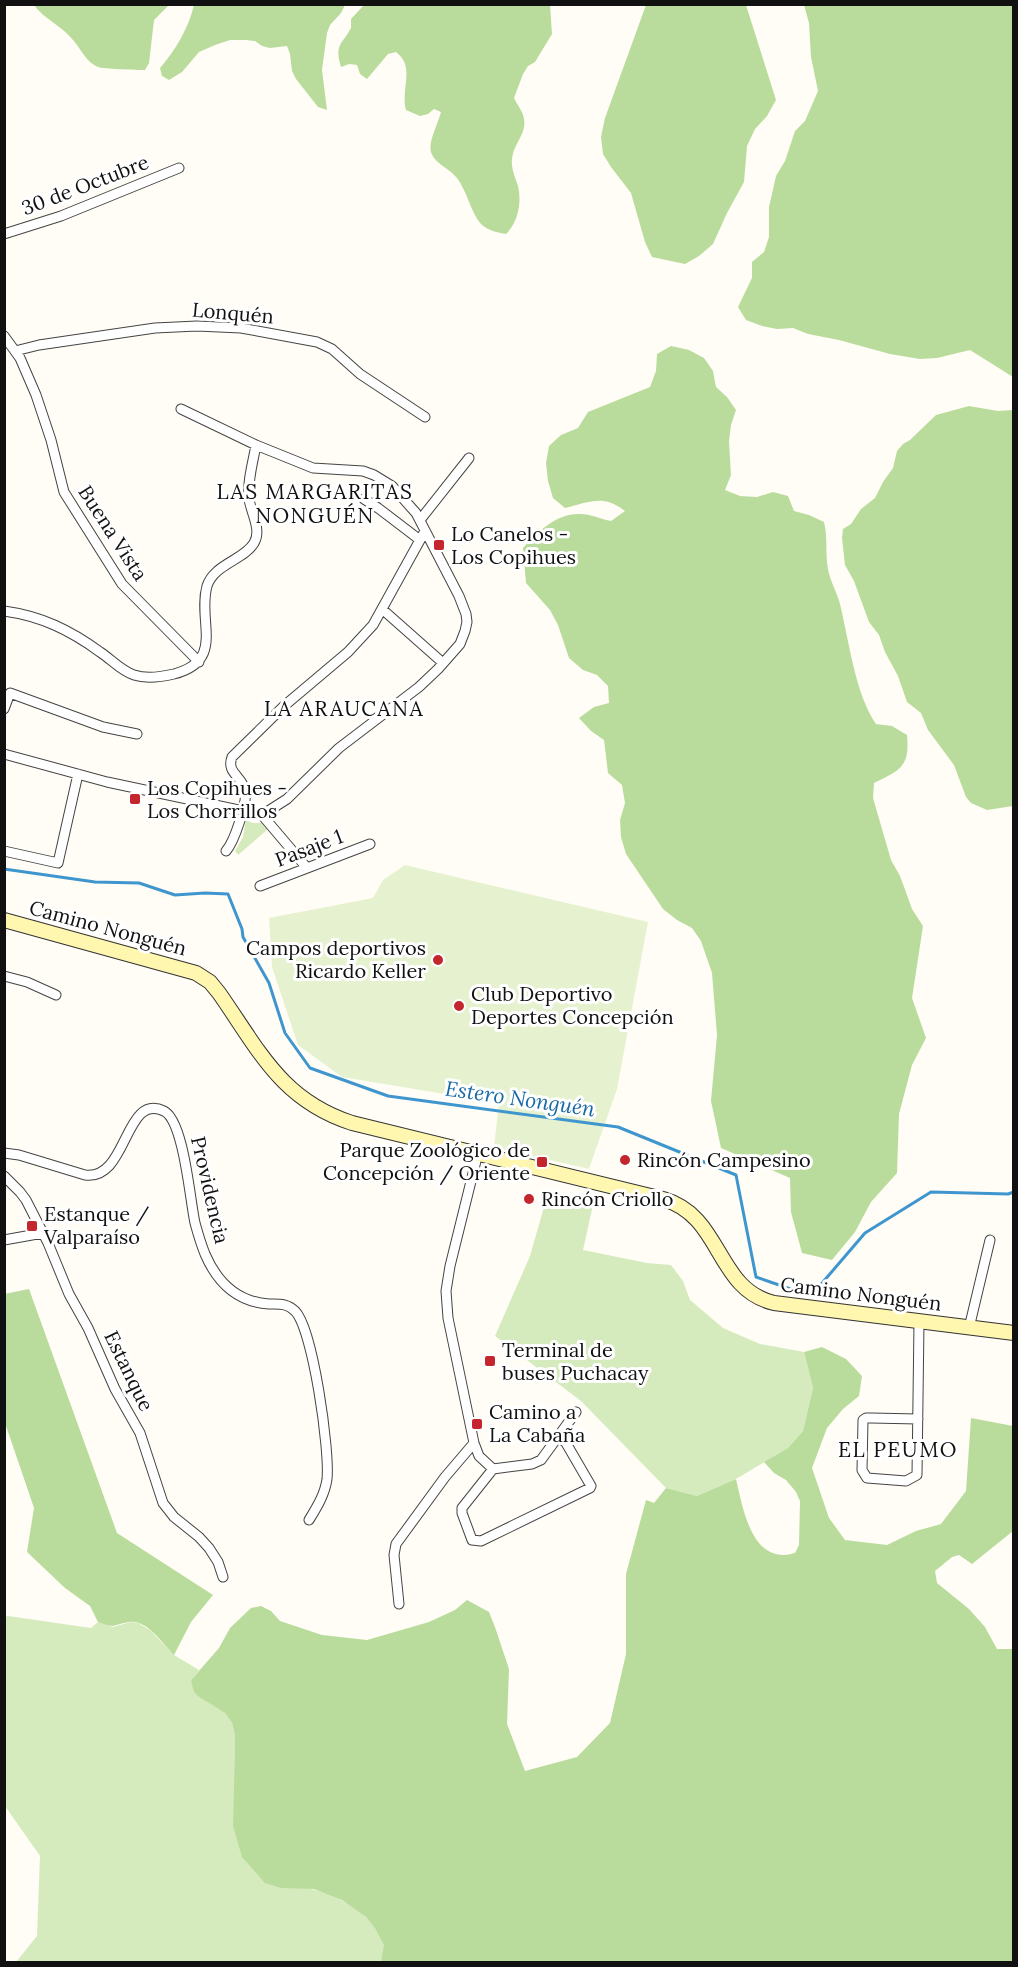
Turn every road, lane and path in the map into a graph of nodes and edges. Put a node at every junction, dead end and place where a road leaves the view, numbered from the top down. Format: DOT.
graph roads {
  1 [pos="179,168"];
  2 [pos="4,234"];
  3 [pos="4,336"];
  4 [pos="15,351"];
  5 [pos="181,409"];
  6 [pos="425,417"];
  7 [pos="255,445"];
  8 [pos="468,458"];
  9 [pos="364,499"];
  10 [pos="420,520"];
  11 [pos="423,536"];
  12 [pos="382,609"];
  13 [pos="4,611"];
  14 [pos="199,662"];
  15 [pos="443,663"];
  16 [pos="4,709"];
  17 [pos="137,734"];
  18 [pos="4,754"];
  19 [pos="78,774"];
  20 [pos="241,812"];
  21 [pos="262,815"];
  22 [pos="370,844"];
  23 [pos="4,851"];
  24 [pos="226,851"];
  25 [pos="307,868"];
  26 [pos="260,886"];
  27 [pos="4,920"];
  28 [pos="4,976"];
  29 [pos="56,995"];
  30 [pos="4,1153"];
  31 [pos="478,1153"];
  32 [pos="4,1176"];
  33 [pos="43,1233"];
  34 [pos="4,1240"];
  35 [pos="990,1240"];
  36 [pos="920,1322"];
  37 [pos="969,1328"];
  38 [pos="1014,1333"];
  39 [pos="576,1412"];
  40 [pos="918,1419"];
  41 [pos="559,1436"];
  42 [pos="474,1443"];
  43 [pos="493,1469"];
  44 [pos="309,1520"];
  45 [pos="223,1577"];
  46 [pos="399,1604"];
  1 -- 2 [label="street, 30 de Octubre"];
  3 -- 4 [label="street, Buena Vista"];
  4 -- 6 [label="street, Lonquén"];
  4 -- 14 [label="street, Buena Vista"];
  5 -- 7 [label="street"];
  7 -- 10 [label="street"];
  7 -- 14 [label="street"];
  8 -- 10 [label="street"];
  9 -- 11 [label="street"];
  10 -- 11 [label="street"];
  11 -- 12 [label="street"];
  11 -- 15 [label="street"];
  12 -- 15 [label="street"];
  12 -- 20 [label="street"];
  13 -- 14 [label="street"];
  15 -- 21 [label="street"];
  16 -- 17 [label="street"];
  18 -- 19 [label="street"];
  19 -- 20 [label="street"];
  19 -- 23 [label="street"];
  20 -- 21 [label="street"];
  20 -- 24 [label="street"];
  21 -- 25 [label="street"];
  22 -- 25 [label="street, Pasaje 1"];
  25 -- 26 [label="street, Pasaje 1"];
  27 -- 31 [label="main road, Camino Nonguén"];
  28 -- 29 [label="street"];
  30 -- 44 [label="street, Providencia"];
  31 -- 36 [label="main road, Camino Nonguén"];
  31 -- 42 [label="street"];
  32 -- 33 [label="street, Estanque"];
  33 -- 34 [label="street"];
  33 -- 45 [label="street, Estanque"];
  35 -- 37 [label="street"];
  36 -- 37 [label="main road, Camino Nonguén"];
  36 -- 40 [label="street"];
  37 -- 38 [label="main road, Camino Nonguén"];
  39 -- 41 [label="street"];
  40 -- 40 [label="street"];
  41 -- 43 [label="street"];
  41 -- 43 [label="street"];
  42 -- 43 [label="street"];
  42 -- 46 [label="street"];
}
